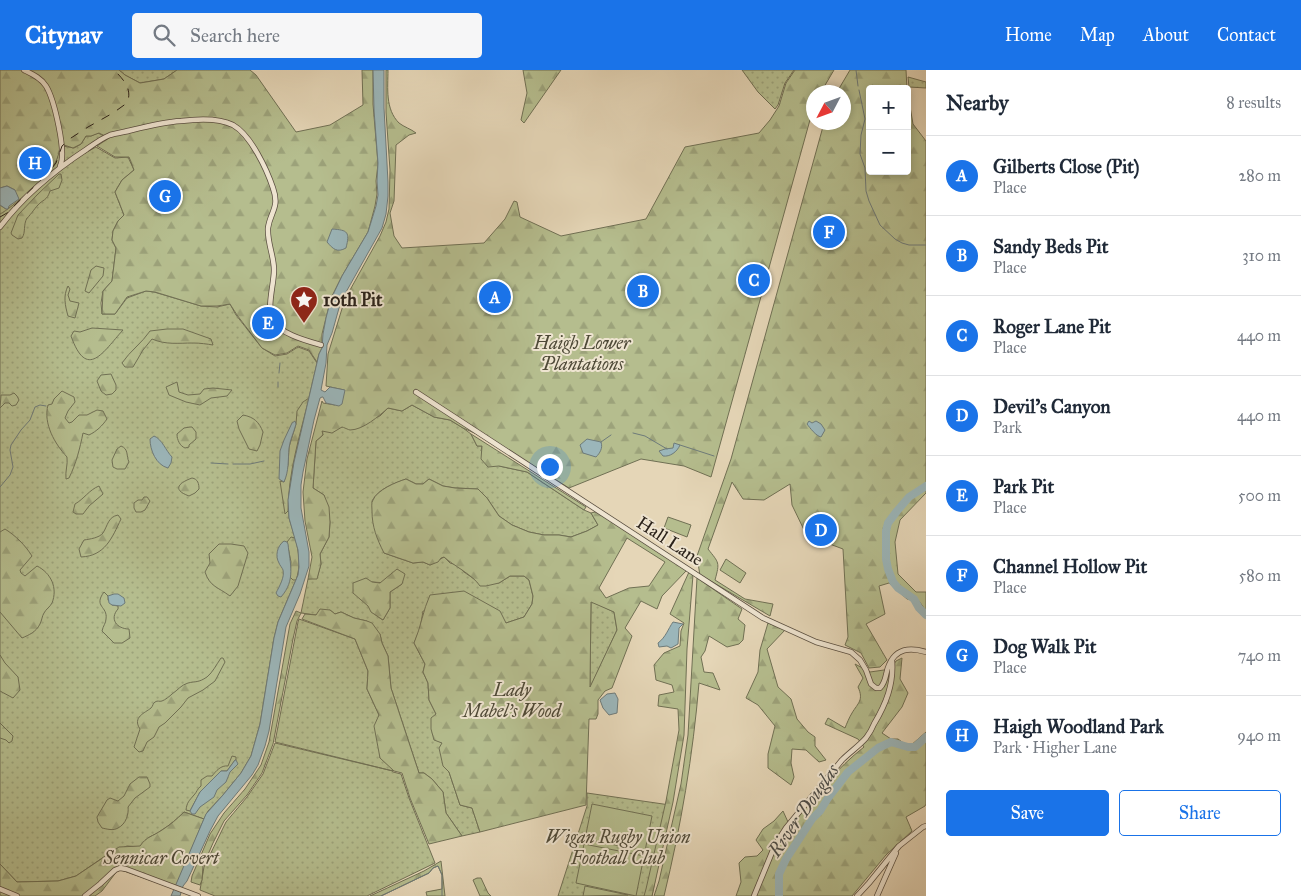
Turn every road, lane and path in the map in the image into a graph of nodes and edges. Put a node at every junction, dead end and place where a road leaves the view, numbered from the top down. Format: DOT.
graph roads {
  1 [pos="24,70"];
  2 [pos="58,168"];
  3 [pos="0,227"];
  4 [pos="321,345"];
  5 [pos="416,392"];
  6 [pos="926,652"];
  7 [pos="892,660"];
  8 [pos="926,826"];
  9 [pos="897,849"];
  10 [pos="0,889"];
  11 [pos="18,896"];
  12 [pos="85,896"];
  13 [pos="198,896"];
  14 [pos="754,896"];
  15 [pos="857,896"];
  16 [pos="877,896"];
  1 -- 2 [label="street"];
  2 -- 3 [label="street"];
  2 -- 4 [label="street"];
  5 -- 7 [label="street, Hall Lane"];
  6 -- 7 [label="street"];
  7 -- 14 [label="street"];
  8 -- 9 [label="street"];
  9 -- 15 [label="street"];
  9 -- 16 [label="street"];
  10 -- 11 [label="street"];
  12 -- 13 [label="street"];
}
